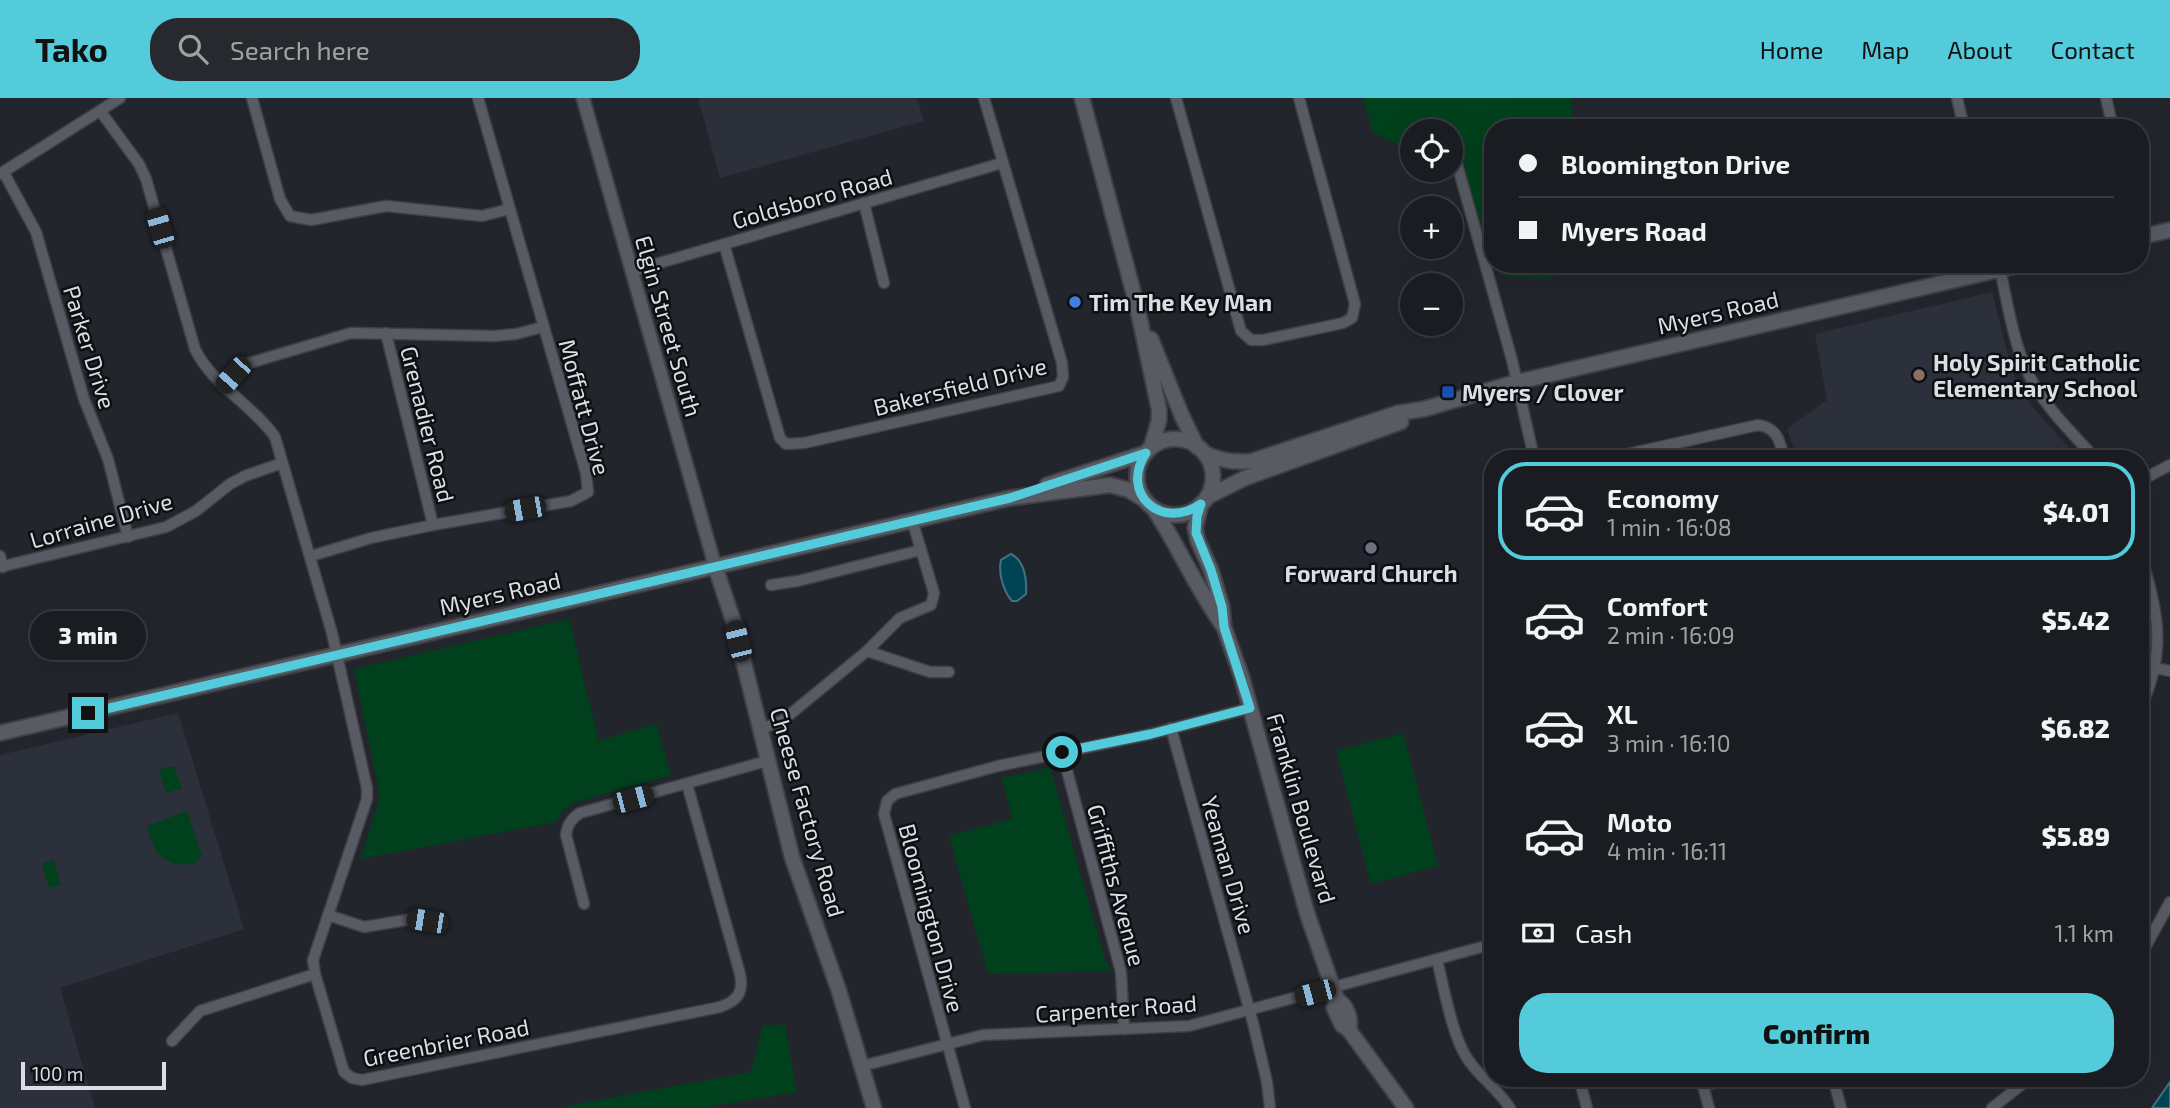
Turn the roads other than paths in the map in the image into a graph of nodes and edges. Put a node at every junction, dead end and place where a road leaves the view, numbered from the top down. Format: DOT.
graph roads {
  1 [pos="120,98"];
  2 [pos="252,98"];
  3 [pos="478,98"];
  4 [pos="583,98"];
  5 [pos="984,98"];
  6 [pos="1082,98"];
  7 [pos="1176,98"];
  8 [pos="1298,98"];
  9 [pos="1957,98"];
  10 [pos="2106,98"];
  11 [pos="101,112"];
  12 [pos="1962,119"];
  13 [pos="2111,119"];
  14 [pos="1002,163"];
  15 [pos="2,174"];
  16 [pos="1462,182"];
  17 [pos="864,203"];
  18 [pos="509,209"];
  19 [pos="2170,230"];
  20 [pos="2149,235"];
  21 [pos="724,244"];
  22 [pos="1484,262"];
  23 [pos="632,271"];
  24 [pos="1487,273"];
  25 [pos="1974,273"];
  26 [pos="2000,273"];
  27 [pos="884,284"];
  28 [pos="1137,306"];
  29 [pos="543,327"];
  30 [pos="386,333"];
  31 [pos="1517,382"];
  32 [pos="223,386"];
  33 [pos="1424,409"];
  34 [pos="1148,450"];
  35 [pos="1200,450"];
  36 [pos="1532,450"];
  37 [pos="1669,450"];
  38 [pos="1781,450"];
  39 [pos="2088,450"];
  40 [pos="282,463"];
  41 [pos="2170,466"];
  42 [pos="2149,476"];
  43 [pos="1010,498"];
  44 [pos="1204,501"];
  45 [pos="1149,504"];
  46 [pos="912,520"];
  47 [pos="433,525"];
  48 [pos="128,537"];
  49 [pos="921,550"];
  50 [pos="0,555"];
  51 [pos="311,556"];
  52 [pos="715,566"];
  53 [pos="1,567"];
  54 [pos="2149,582"];
  55 [pos="771,585"];
  56 [pos="1224,627"];
  57 [pos="867,651"];
  58 [pos="337,654"];
  59 [pos="2155,668"];
  60 [pos="2170,671"];
  61 [pos="949,672"];
  62 [pos="2149,684"];
  63 [pos="1250,708"];
  64 [pos="760,729"];
  65 [pos="1171,729"];
  66 [pos="0,733"];
  67 [pos="1062,752"];
  68 [pos="767,761"];
  69 [pos="687,784"];
  70 [pos="2170,902"];
  71 [pos="584,904"];
  72 [pos="328,915"];
  73 [pos="442,924"];
  74 [pos="2149,940"];
  75 [pos="1484,947"];
  76 [pos="1437,960"];
  77 [pos="315,974"];
  78 [pos="1335,994"];
  79 [pos="1250,1011"];
  80 [pos="1124,1029"];
  81 [pos="172,1041"];
  82 [pos="947,1043"];
  83 [pos="862,1066"];
  84 [pos="1484,1078"];
  85 [pos="1493,1087"];
  86 [pos="1581,1087"];
  87 [pos="1703,1087"];
  88 [pos="1835,1087"];
  89 [pos="2019,1087"];
  90 [pos="874,1108"];
  91 [pos="965,1108"];
  92 [pos="1269,1108"];
  93 [pos="1406,1108"];
  94 [pos="1510,1108"];
  95 [pos="1587,1108"];
  96 [pos="1709,1108"];
  97 [pos="1841,1108"];
  98 [pos="1992,1108"];
  1 -- 11 [label="street"];
  2 -- 18 [label="street"];
  3 -- 18 [label="street, Moffatt Drive"];
  4 -- 23 [label="street, Elgin Street South"];
  5 -- 14 [label="street, Bakersfield Drive"];
  6 -- 28 [label="main road"];
  7 -- 8 [label="street"];
  9 -- 12 [label="street"];
  10 -- 13 [label="street"];
  11 -- 15 [label="street"];
  11 -- 32 [label="street, Greenbrier Road"];
  14 -- 17 [label="street, Goldsboro Road"];
  14 -- 21 [label="street, Bakersfield Drive"];
  15 -- 48 [label="street, Parker Drive"];
  16 -- 22 [label="street"];
  17 -- 21 [label="street, Goldsboro Road"];
  17 -- 27 [label="street"];
  18 -- 29 [label="street, Moffatt Drive"];
  19 -- 20 [label="main road"];
  21 -- 23 [label="street, Goldsboro Road"];
  23 -- 52 [label="street, Elgin Street South"];
  24 -- 31 [label="street"];
  25 -- 31 [label="main road, Myers Road"];
  26 -- 39 [label="street"];
  28 -- 34 [label="main road"];
  28 -- 35 [label="main road"];
  29 -- 30 [label="street"];
  29 -- 47 [label="street, Moffatt Drive"];
  30 -- 32 [label="street"];
  30 -- 47 [label="street, Grenadier Road"];
  31 -- 33 [label="main road, Myers Road"];
  31 -- 36 [label="street"];
  32 -- 40 [label="street, Greenbrier Road"];
  33 -- 35 [label="main road, Myers Road"];
  33 -- 44 [label="main road, Myers Road"];
  34 -- 35 [label="main road"];
  34 -- 43 [label="main road, Myers Road"];
  34 -- 45 [label="main road"];
  35 -- 44 [label="main road"];
  37 -- 38 [label="street"];
  40 -- 48 [label="street, Lorraine Drive"];
  40 -- 51 [label="street, Greenbrier Road"];
  41 -- 42 [label="street"];
  43 -- 45 [label="main road, Myers Road"];
  43 -- 46 [label="main road, Myers Road"];
  44 -- 45 [label="main road"];
  44 -- 56 [label="main road, Franklin Boulevard"];
  45 -- 56 [label="main road, Franklin Boulevard"];
  46 -- 49 [label="street"];
  46 -- 52 [label="main road, Myers Road"];
  47 -- 51 [label="street, Moffatt Drive"];
  48 -- 53 [label="street, Lorraine Drive"];
  49 -- 55 [label="street"];
  49 -- 57 [label="street"];
  50 -- 53 [label="street"];
  51 -- 58 [label="street, Greenbrier Road"];
  52 -- 58 [label="main road, Myers Road"];
  52 -- 64 [label="main road, Cheese Factory Road"];
  54 -- 59 [label="street"];
  56 -- 63 [label="main road, Franklin Boulevard"];
  57 -- 61 [label="street"];
  57 -- 64 [label="street"];
  58 -- 66 [label="main road, Myers Road"];
  58 -- 72 [label="street, Greenbrier Road"];
  59 -- 60 [label="street"];
  59 -- 62 [label="street"];
  63 -- 65 [label="street, Bloomington Drive"];
  63 -- 78 [label="main road, Franklin Boulevard"];
  64 -- 68 [label="main road, Cheese Factory Road"];
  65 -- 67 [label="street, Bloomington Drive"];
  65 -- 79 [label="street, Yeaman Drive"];
  67 -- 80 [label="street, Griffiths Avenue"];
  67 -- 82 [label="street, Bloomington Drive"];
  68 -- 69 [label="street"];
  68 -- 83 [label="main road, Cheese Factory Road"];
  69 -- 71 [label="street"];
  69 -- 77 [label="street, Greenbrier Road"];
  70 -- 74 [label="street"];
  72 -- 73 [label="street"];
  72 -- 77 [label="street, Greenbrier Road"];
  75 -- 76 [label="street, Carpenter Road"];
  76 -- 78 [label="street, Carpenter Road"];
  76 -- 84 [label="street"];
  77 -- 81 [label="street"];
  78 -- 79 [label="street, Carpenter Road"];
  78 -- 93 [label="main road, Franklin Boulevard"];
  79 -- 80 [label="street, Carpenter Road"];
  79 -- 92 [label="street, Yeaman Drive"];
  80 -- 82 [label="street, Carpenter Road"];
  82 -- 83 [label="street, Carpenter Road"];
  82 -- 91 [label="street"];
  83 -- 90 [label="main road, Cheese Factory Road"];
  85 -- 94 [label="street"];
  86 -- 95 [label="street"];
  87 -- 96 [label="street"];
  88 -- 97 [label="street"];
  89 -- 98 [label="street"];
}
